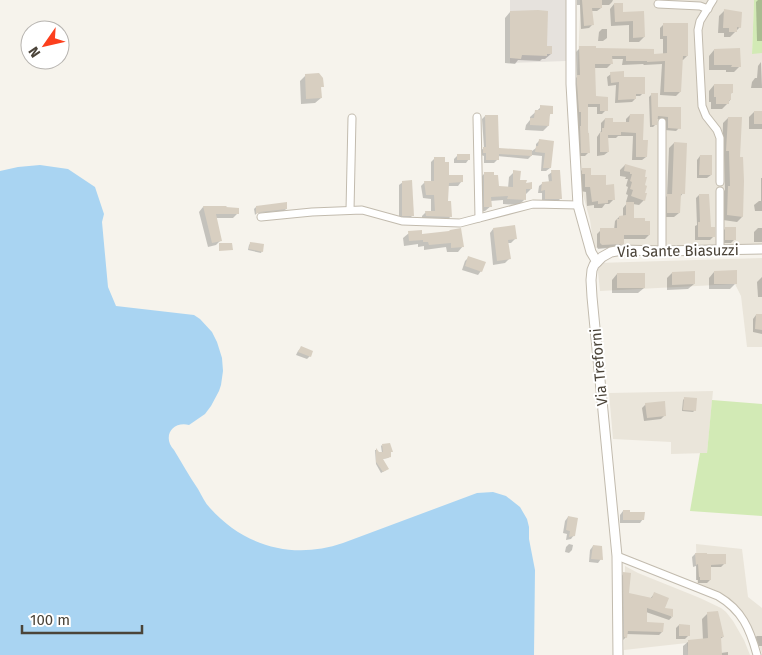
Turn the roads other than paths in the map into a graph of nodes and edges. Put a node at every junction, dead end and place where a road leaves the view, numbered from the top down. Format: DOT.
graph roads {
  1 [pos="571,0"];
  2 [pos="713,0"];
  3 [pos="658,4"];
  4 [pos="708,9"];
  5 [pos="477,117"];
  6 [pos="352,118"];
  7 [pos="662,122"];
  8 [pos="720,182"];
  9 [pos="720,191"];
  10 [pos="578,205"];
  11 [pos="350,210"];
  12 [pos="261,217"];
  13 [pos="479,218"];
  14 [pos="720,249"];
  15 [pos="762,249"];
  16 [pos="662,251"];
  17 [pos="597,262"];
  18 [pos="617,556"];
  19 [pos="618,655"];
  20 [pos="757,655"];
  1 -- 10 [label="street"];
  2 -- 4 [label="street"];
  3 -- 4 [label="street"];
  4 -- 8 [label="street"];
  5 -- 13 [label="street"];
  6 -- 11 [label="street"];
  7 -- 16 [label="street"];
  9 -- 14 [label="street"];
  10 -- 13 [label="street"];
  10 -- 17 [label="street"];
  11 -- 12 [label="street"];
  11 -- 13 [label="street"];
  14 -- 15 [label="street, Via Sante Biasuzzi"];
  14 -- 16 [label="street, Via Sante Biasuzzi"];
  16 -- 17 [label="street, Via Sante Biasuzzi"];
  17 -- 18 [label="street, Via Treforni"];
  18 -- 19 [label="street, Via Treforni"];
  18 -- 20 [label="street"];
}
